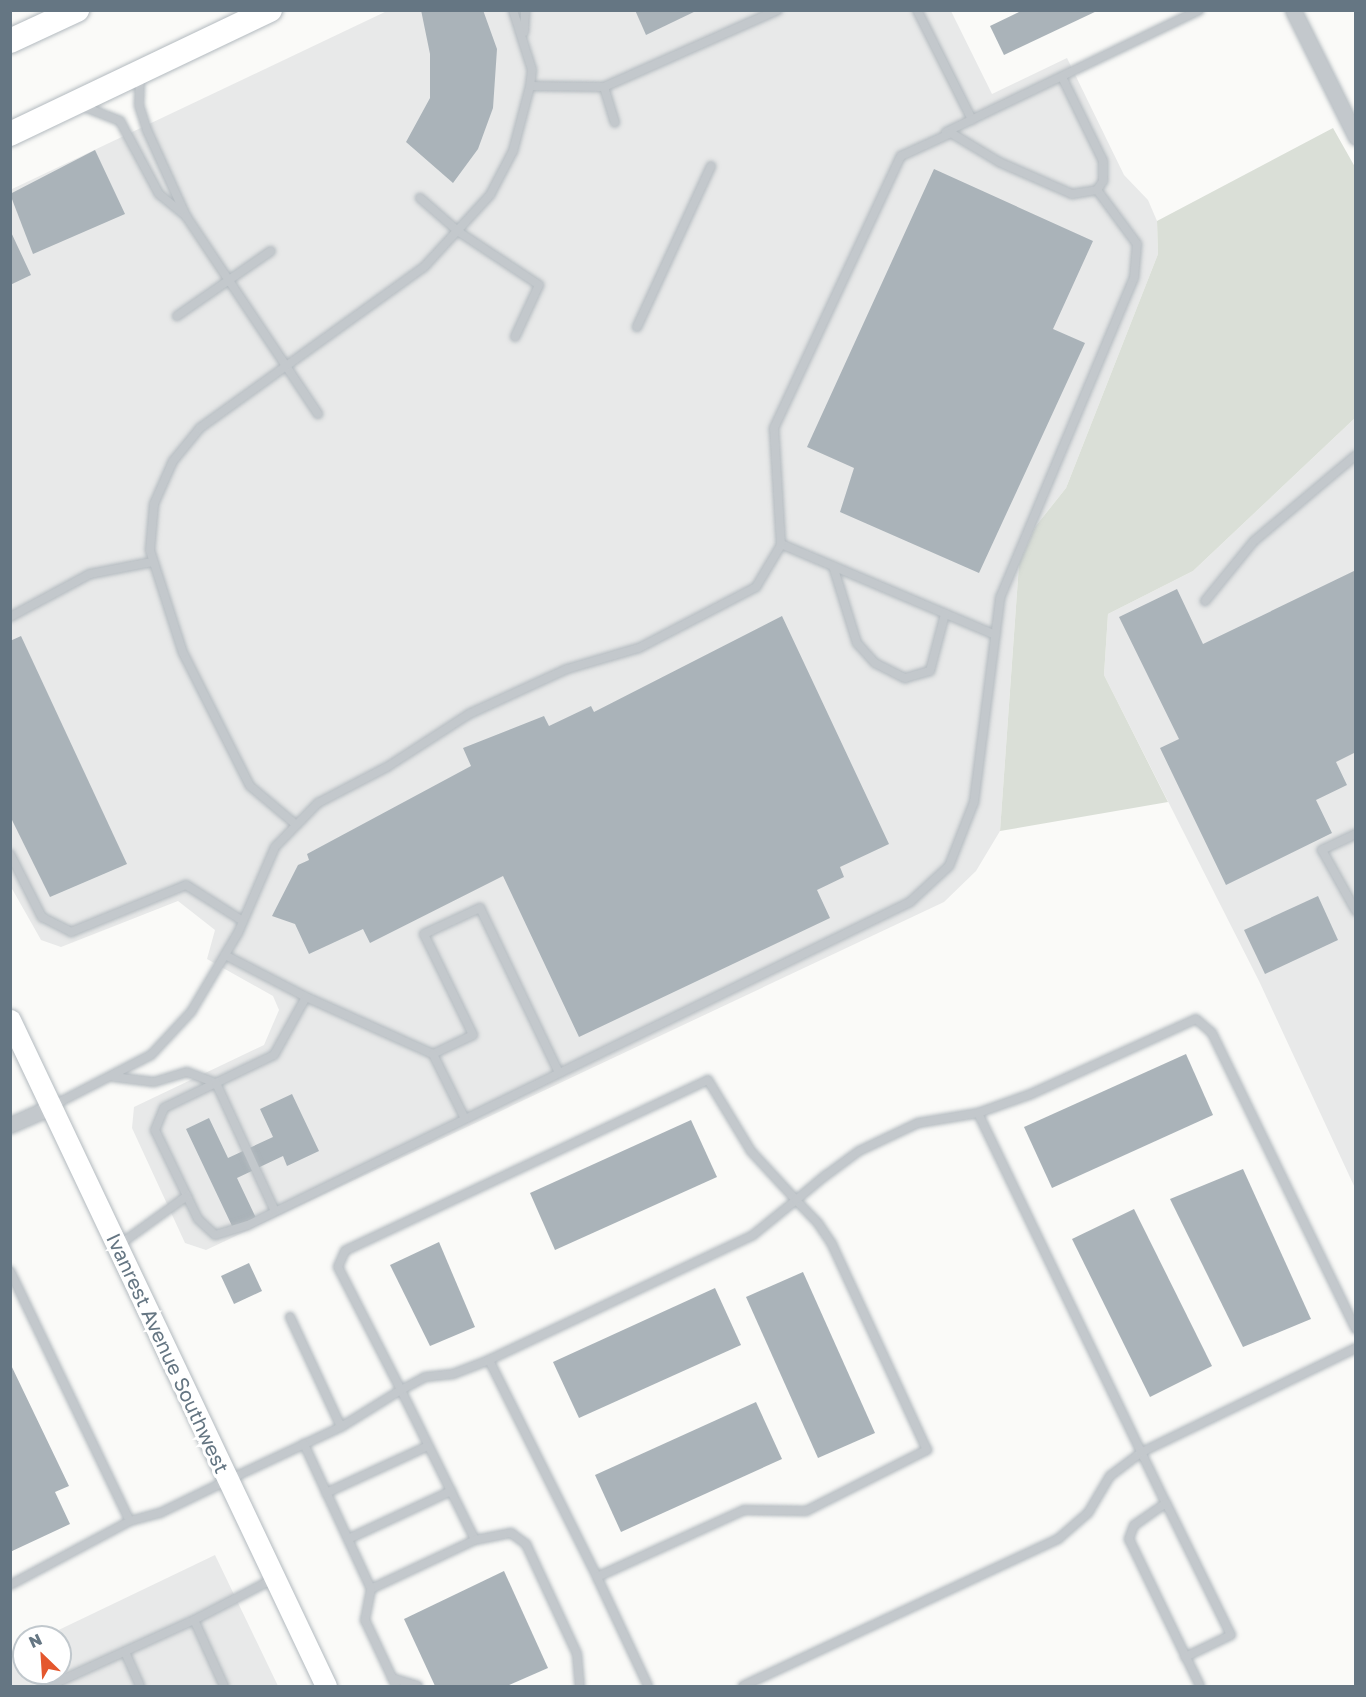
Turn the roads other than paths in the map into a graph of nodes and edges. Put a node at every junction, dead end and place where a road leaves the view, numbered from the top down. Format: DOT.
graph roads {
  1 [pos="77,10"];
  2 [pos="270,10"];
  3 [pos="513,10"];
  4 [pos="525,10"];
  5 [pos="778,10"];
  6 [pos="917,10"];
  7 [pos="1199,10"];
  8 [pos="1293,10"];
  9 [pos="524,36"];
  10 [pos="10,41"];
  11 [pos="140,73"];
  12 [pos="1062,77"];
  13 [pos="530,86"];
  14 [pos="604,87"];
  15 [pos="75,103"];
  16 [pos="972,120"];
  17 [pos="615,122"];
  18 [pos="944,133"];
  19 [pos="10,134"];
  20 [pos="1356,137"];
  21 [pos="711,166"];
  22 [pos="1097,190"];
  23 [pos="420,198"];
  24 [pos="186,216"];
  25 [pos="459,232"];
  26 [pos="271,250"];
  27 [pos="228,281"];
  28 [pos="177,316"];
  29 [pos="637,327"];
  30 [pos="516,337"];
  31 [pos="286,368"];
  32 [pos="318,414"];
  33 [pos="1356,455"];
  34 [pos="782,544"];
  35 [pos="152,562"];
  36 [pos="833,566"];
  37 [pos="1205,601"];
  38 [pos="945,614"];
  39 [pos="10,617"];
  40 [pos="995,635"];
  41 [pos="294,823"];
  42 [pos="1356,834"];
  43 [pos="10,854"];
  44 [pos="1356,911"];
  45 [pos="243,921"];
  46 [pos="225,955"];
  47 [pos="306,998"];
  48 [pos="10,1020"];
  49 [pos="433,1054"];
  50 [pos="559,1072"];
  51 [pos="114,1077"];
  52 [pos="216,1083"];
  53 [pos="51,1107"];
  54 [pos="978,1113"];
  55 [pos="465,1119"];
  56 [pos="10,1125"];
  57 [pos="187,1196"];
  58 [pos="796,1200"];
  59 [pos="275,1211"];
  60 [pos="117,1246"];
  61 [pos="10,1271"];
  62 [pos="290,1317"];
  63 [pos="1356,1329"];
  64 [pos="1356,1348"];
  65 [pos="489,1360"];
  66 [pos="401,1390"];
  67 [pos="341,1427"];
  68 [pos="304,1444"];
  69 [pos="428,1446"];
  70 [pos="1140,1453"];
  71 [pos="228,1480"];
  72 [pos="451,1491"];
  73 [pos="327,1493"];
  74 [pos="1166,1503"];
  75 [pos="130,1521"];
  76 [pos="348,1539"];
  77 [pos="475,1540"];
  78 [pos="597,1577"];
  79 [pos="275,1578"];
  80 [pos="10,1585"];
  81 [pos="371,1589"];
  82 [pos="194,1620"];
  83 [pos="125,1652"];
  84 [pos="1185,1657"];
  85 [pos="392,1678"];
  86 [pos="49,1686"];
  87 [pos="140,1686"];
  88 [pos="224,1686"];
  89 [pos="326,1686"];
  90 [pos="396,1686"];
  91 [pos="418,1686"];
  92 [pos="580,1686"];
  93 [pos="648,1686"];
  94 [pos="743,1686"];
  95 [pos="1200,1686"];
  1 -- 10 [label="main road"];
  2 -- 11 [label="main road"];
  3 -- 9 [label="lane"];
  4 -- 9 [label="lane"];
  5 -- 14 [label="lane"];
  6 -- 16 [label="lane"];
  7 -- 12 [label="lane"];
  8 -- 20 [label="street"];
  9 -- 13 [label="lane"];
  11 -- 15 [label="main road"];
  11 -- 24 [label="lane"];
  12 -- 16 [label="lane"];
  12 -- 22 [label="lane"];
  13 -- 14 [label="lane"];
  13 -- 25 [label="lane"];
  14 -- 17 [label="lane"];
  15 -- 19 [label="main road"];
  15 -- 24 [label="lane"];
  16 -- 18 [label="lane"];
  18 -- 22 [label="lane"];
  18 -- 34 [label="lane"];
  21 -- 29 [label="lane"];
  22 -- 40 [label="lane"];
  23 -- 25 [label="lane"];
  24 -- 27 [label="lane"];
  25 -- 30 [label="lane"];
  25 -- 31 [label="lane"];
  26 -- 27 [label="lane"];
  27 -- 28 [label="lane"];
  27 -- 31 [label="lane"];
  31 -- 32 [label="lane"];
  31 -- 35 [label="lane"];
  33 -- 37 [label="lane"];
  34 -- 36 [label="lane"];
  34 -- 41 [label="lane"];
  35 -- 39 [label="lane"];
  35 -- 41 [label="lane"];
  36 -- 38 [label="lane"];
  36 -- 38 [label="lane"];
  38 -- 40 [label="lane"];
  40 -- 50 [label="lane"];
  41 -- 45 [label="lane"];
  42 -- 44 [label="lane"];
  43 -- 45 [label="lane"];
  45 -- 46 [label="lane"];
  46 -- 47 [label="lane"];
  46 -- 51 [label="lane"];
  47 -- 49 [label="lane"];
  47 -- 52 [label="lane"];
  48 -- 53 [label="street, Ivanrest Avenue Southwest"];
  49 -- 50 [label="lane"];
  49 -- 55 [label="lane"];
  50 -- 55 [label="lane"];
  51 -- 52 [label="lane"];
  51 -- 53 [label="lane"];
  52 -- 57 [label="lane"];
  52 -- 59 [label="lane"];
  53 -- 56 [label="street"];
  53 -- 60 [label="street, Ivanrest Avenue Southwest"];
  54 -- 58 [label="lane"];
  54 -- 63 [label="lane"];
  54 -- 70 [label="lane"];
  55 -- 59 [label="lane"];
  57 -- 59 [label="lane"];
  57 -- 60 [label="lane"];
  58 -- 65 [label="lane"];
  58 -- 66 [label="lane"];
  58 -- 78 [label="lane"];
  60 -- 71 [label="street, Ivanrest Avenue Southwest"];
  61 -- 75 [label="lane"];
  62 -- 67 [label="lane"];
  64 -- 70 [label="lane"];
  65 -- 66 [label="lane"];
  65 -- 78 [label="lane"];
  66 -- 67 [label="lane"];
  66 -- 69 [label="lane"];
  67 -- 68 [label="lane"];
  68 -- 71 [label="lane"];
  68 -- 73 [label="lane"];
  69 -- 72 [label="lane"];
  69 -- 73 [label="lane"];
  70 -- 74 [label="lane"];
  70 -- 94 [label="lane"];
  71 -- 75 [label="lane"];
  71 -- 79 [label="street, Ivanrest Avenue Southwest"];
  72 -- 76 [label="lane"];
  72 -- 77 [label="lane"];
  73 -- 76 [label="lane"];
  74 -- 84 [label="lane"];
  74 -- 84 [label="lane"];
  75 -- 80 [label="lane"];
  76 -- 81 [label="lane"];
  77 -- 81 [label="lane"];
  77 -- 92 [label="lane"];
  78 -- 93 [label="lane"];
  79 -- 82 [label="lane"];
  79 -- 89 [label="street, Ivanrest Avenue Southwest"];
  81 -- 85 [label="lane"];
  82 -- 83 [label="lane"];
  82 -- 88 [label="lane"];
  83 -- 86 [label="lane"];
  83 -- 87 [label="lane"];
  84 -- 95 [label="lane"];
  85 -- 90 [label="lane"];
  85 -- 91 [label="lane"];
}
